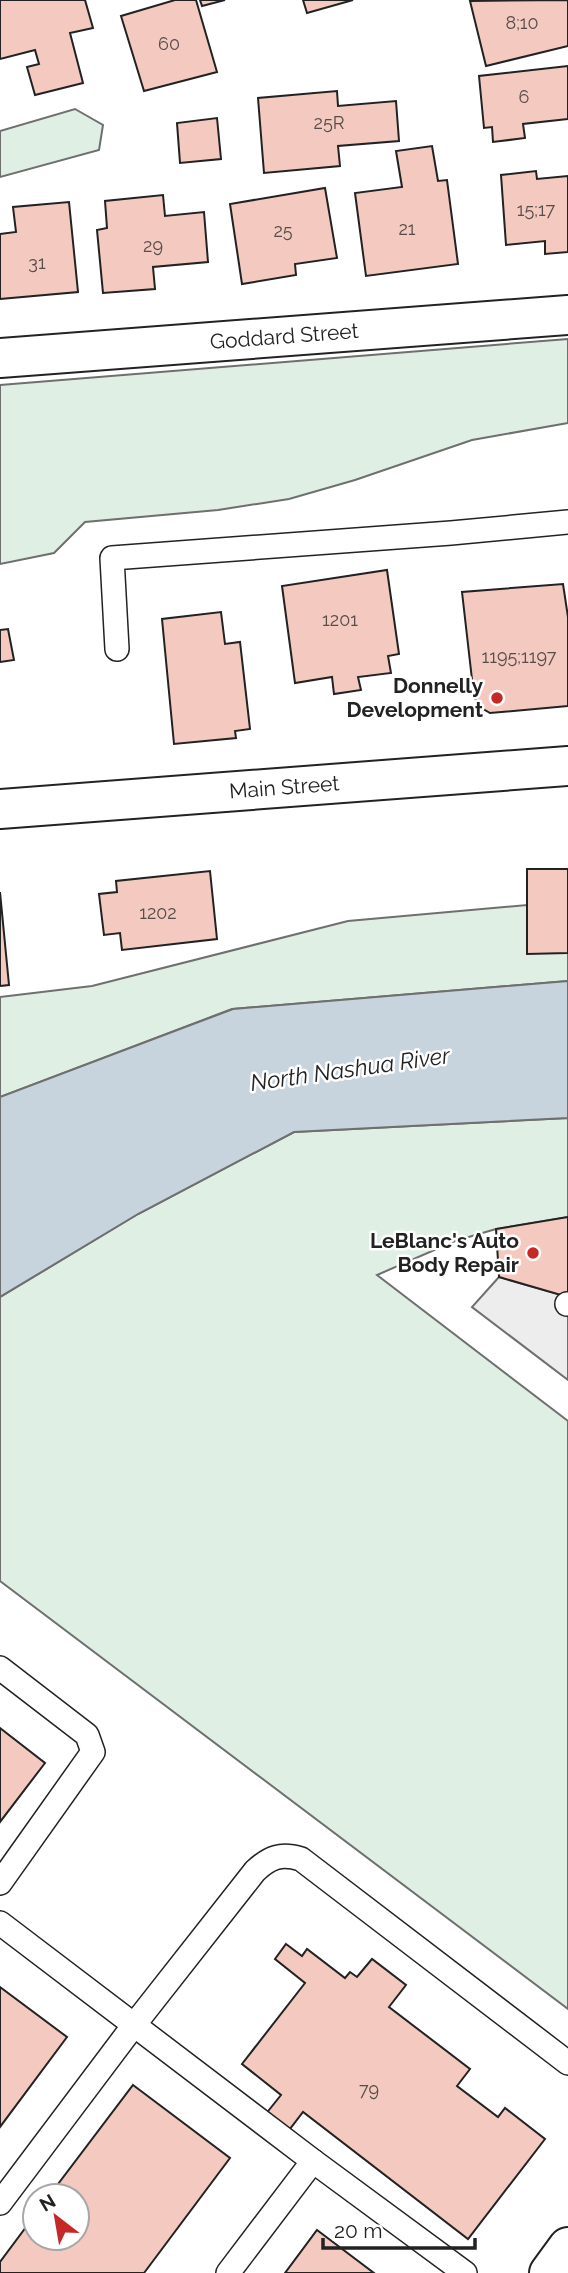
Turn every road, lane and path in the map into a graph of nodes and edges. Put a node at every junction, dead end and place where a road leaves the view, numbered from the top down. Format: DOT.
graph roads {
  1 [pos="568,315"];
  2 [pos="0,358"];
  3 [pos="568,522"];
  4 [pos="117,649"];
  5 [pos="568,766"];
  6 [pos="0,809"];
  7 [pos="0,1668"];
  8 [pos="0,1883"];
  9 [pos="0,1923"];
  10 [pos="134,2025"];
  11 [pos="568,2063"];
  12 [pos="313,2161"];
  13 [pos="0,2203"];
  14 [pos="568,2248"];
  15 [pos="228,2273"];
  16 [pos="466,2273"];
  17 [pos="549,2273"];
  1 -- 2 [label="main road, Goddard Street"];
  3 -- 4 [label="lane"];
  5 -- 6 [label="main road, Main Street"];
  7 -- 8 [label="lane"];
  9 -- 10 [label="lane"];
  10 -- 11 [label="lane"];
  10 -- 12 [label="lane"];
  10 -- 13 [label="lane"];
  12 -- 15 [label="lane"];
  12 -- 16 [label="lane"];
  14 -- 17 [label="main road"];
}
